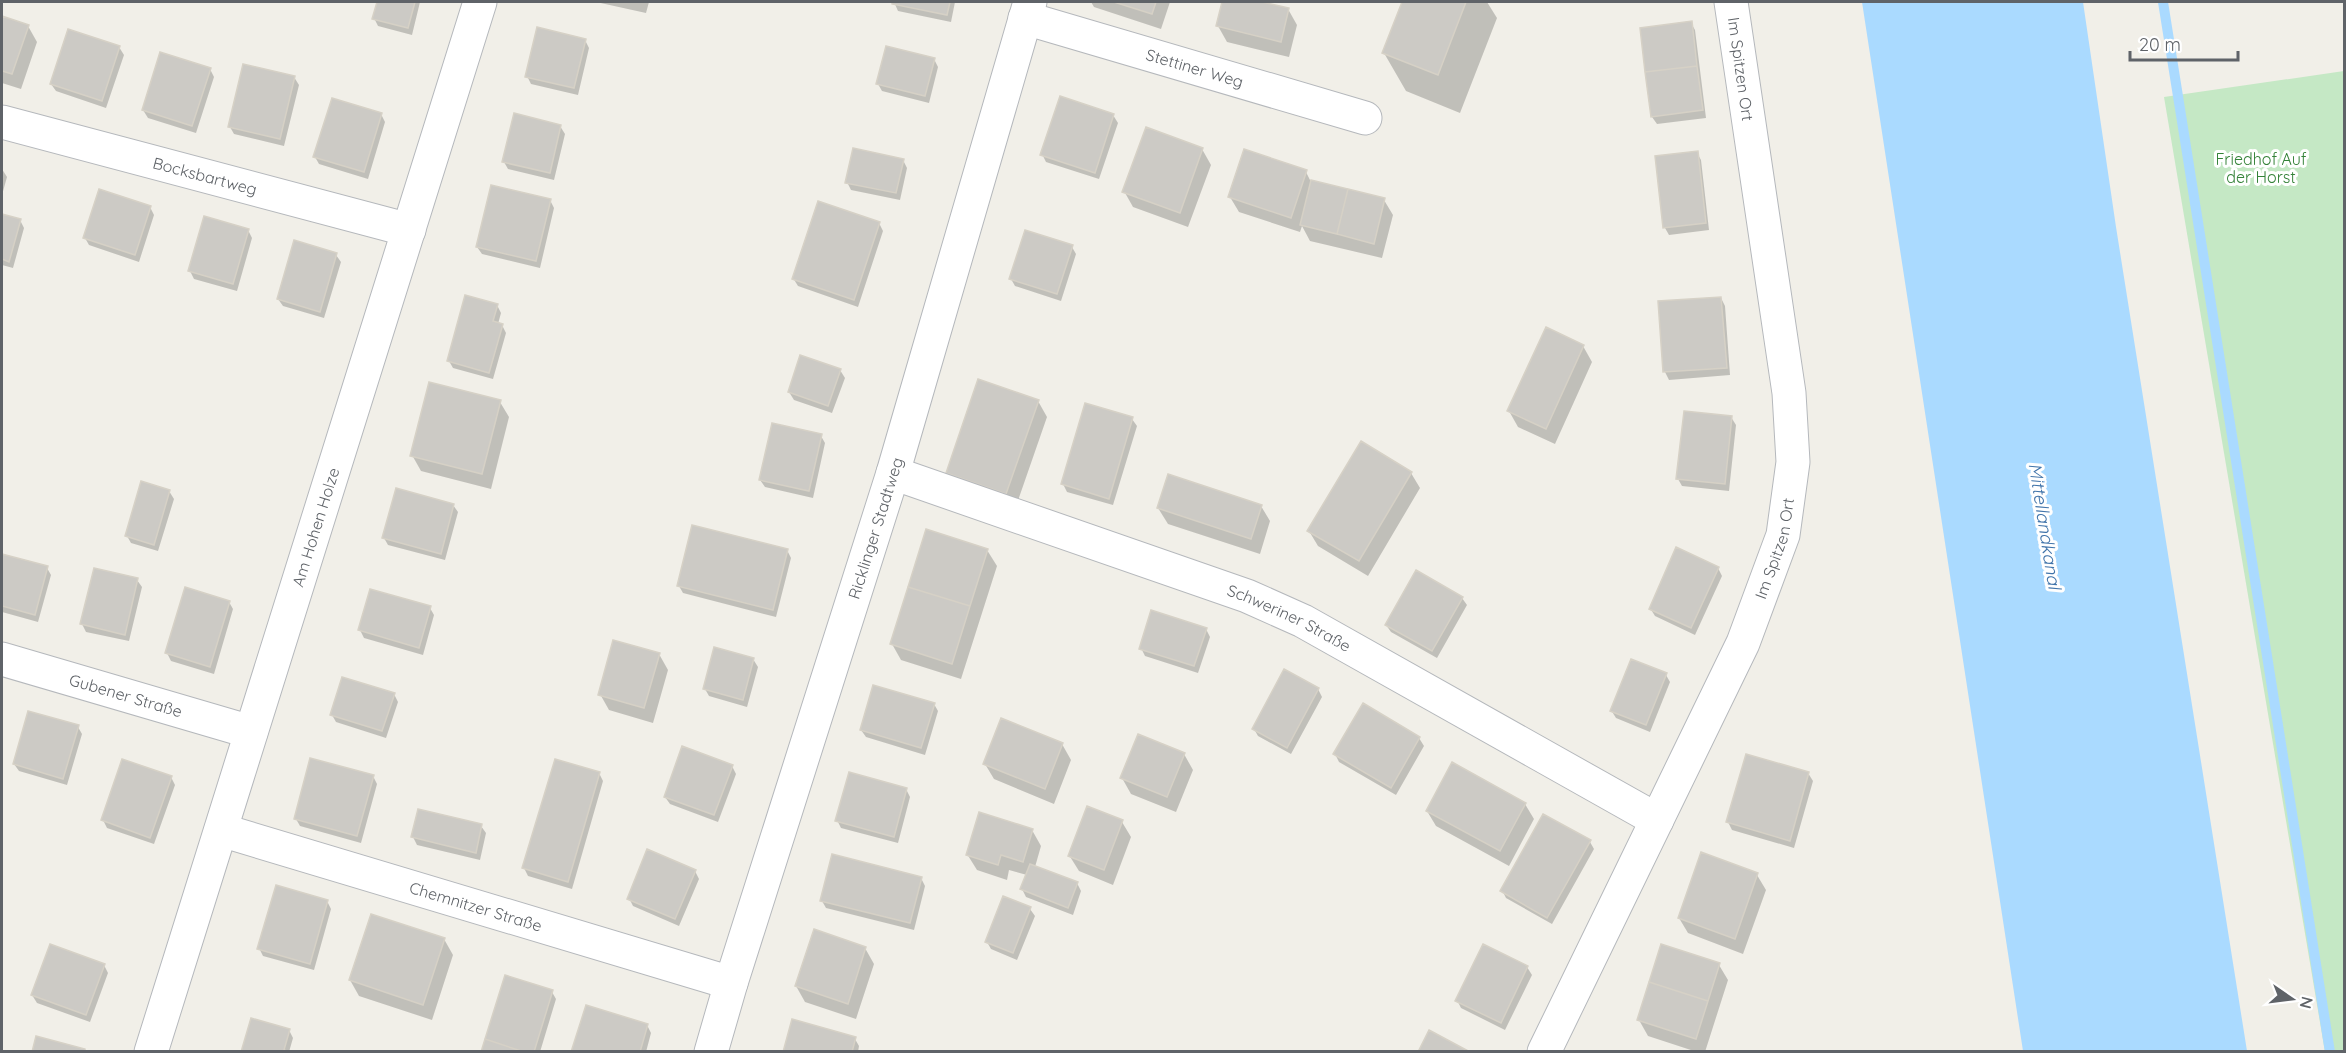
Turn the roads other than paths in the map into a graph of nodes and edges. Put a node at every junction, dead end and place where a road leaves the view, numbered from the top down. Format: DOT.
graph roads {
  1 [pos="480,2"];
  2 [pos="1731,2"];
  3 [pos="1027,10"];
  4 [pos="1365,118"];
  5 [pos="2,122"];
  6 [pos="409,230"];
  7 [pos="892,473"];
  8 [pos="2,659"];
  9 [pos="251,732"];
  10 [pos="1657,820"];
  11 [pos="221,830"];
  12 [pos="731,983"];
  13 [pos="151,1052"];
  14 [pos="711,1052"];
  15 [pos="1544,1052"];
  1 -- 6 [label="street, Am Hohen Holze"];
  2 -- 10 [label="street, Im Spitzen Ort"];
  3 -- 4 [label="street, Stettiner Weg"];
  3 -- 7 [label="street, Ricklinger Stadtweg"];
  5 -- 6 [label="street, Bocksbartweg"];
  6 -- 9 [label="street, Am Hohen Holze"];
  7 -- 10 [label="street, Schweriner Straße"];
  7 -- 12 [label="street, Ricklinger Stadtweg"];
  8 -- 9 [label="street, Gubener Straße"];
  9 -- 11 [label="street, Am Hohen Holze"];
  10 -- 15 [label="street, Im Spitzen Ort"];
  11 -- 12 [label="street, Chemnitzer Straße"];
  11 -- 13 [label="street, Am Hohen Holze"];
  12 -- 14 [label="street, Ricklinger Stadtweg"];
}
